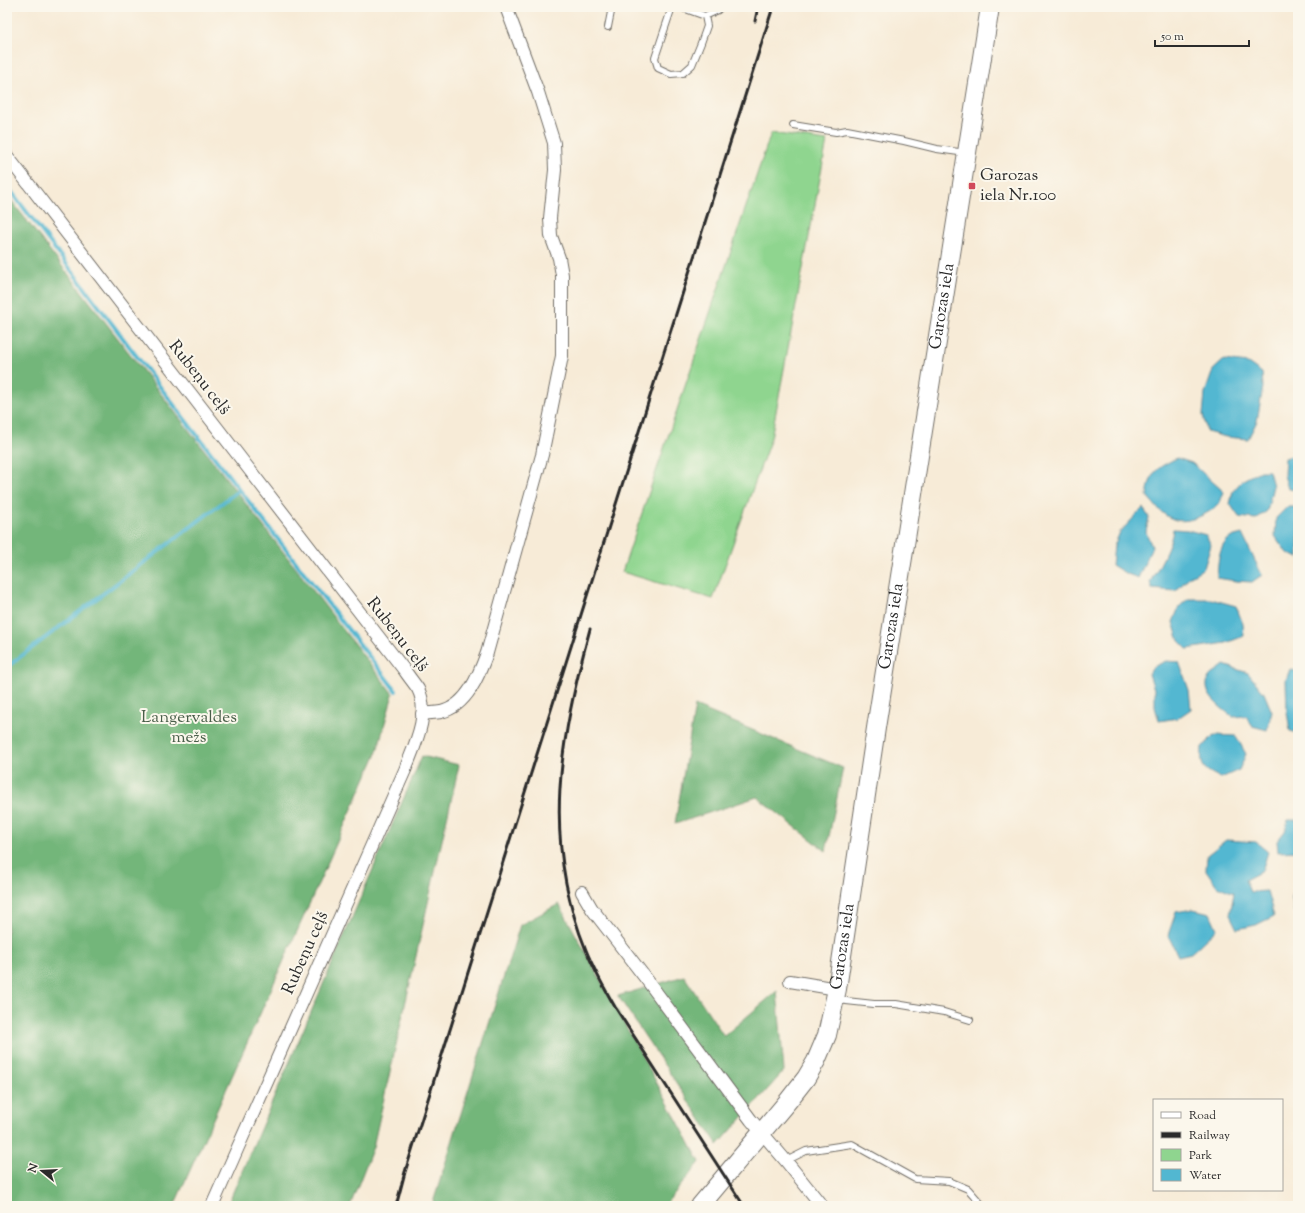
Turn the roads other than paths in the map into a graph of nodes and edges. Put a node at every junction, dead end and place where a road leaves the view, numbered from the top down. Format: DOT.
graph roads {
  1 [pos="506,7"];
  2 [pos="612,7"];
  3 [pos="672,7"];
  4 [pos="680,7"];
  5 [pos="720,7"];
  6 [pos="990,7"];
  7 [pos="705,16"];
  8 [pos="608,27"];
  9 [pos="793,125"];
  10 [pos="967,153"];
  11 [pos="7,156"];
  12 [pos="422,714"];
  13 [pos="582,892"];
  14 [pos="790,981"];
  15 [pos="836,994"];
  16 [pos="970,1020"];
  17 [pos="762,1133"];
  18 [pos="786,1161"];
  19 [pos="212,1206"];
  20 [pos="700,1206"];
  21 [pos="822,1206"];
  22 [pos="983,1206"];
  1 -- 12 [label="street"];
  2 -- 8 [label="lane"];
  3 -- 7 [label="lane"];
  4 -- 7 [label="lane"];
  5 -- 7 [label="lane"];
  6 -- 10 [label="main road, Garozas iela"];
  9 -- 10 [label="lane"];
  10 -- 15 [label="main road, Garozas iela"];
  11 -- 12 [label="street, Rubeņu ceļš"];
  12 -- 19 [label="street, Rubeņu ceļš"];
  13 -- 17 [label="street"];
  14 -- 15 [label="street"];
  15 -- 16 [label="lane"];
  15 -- 17 [label="main road, Garozas iela"];
  17 -- 18 [label="street"];
  17 -- 20 [label="main road, Garozas iela"];
  18 -- 21 [label="street"];
  18 -- 22 [label="lane"];
}
